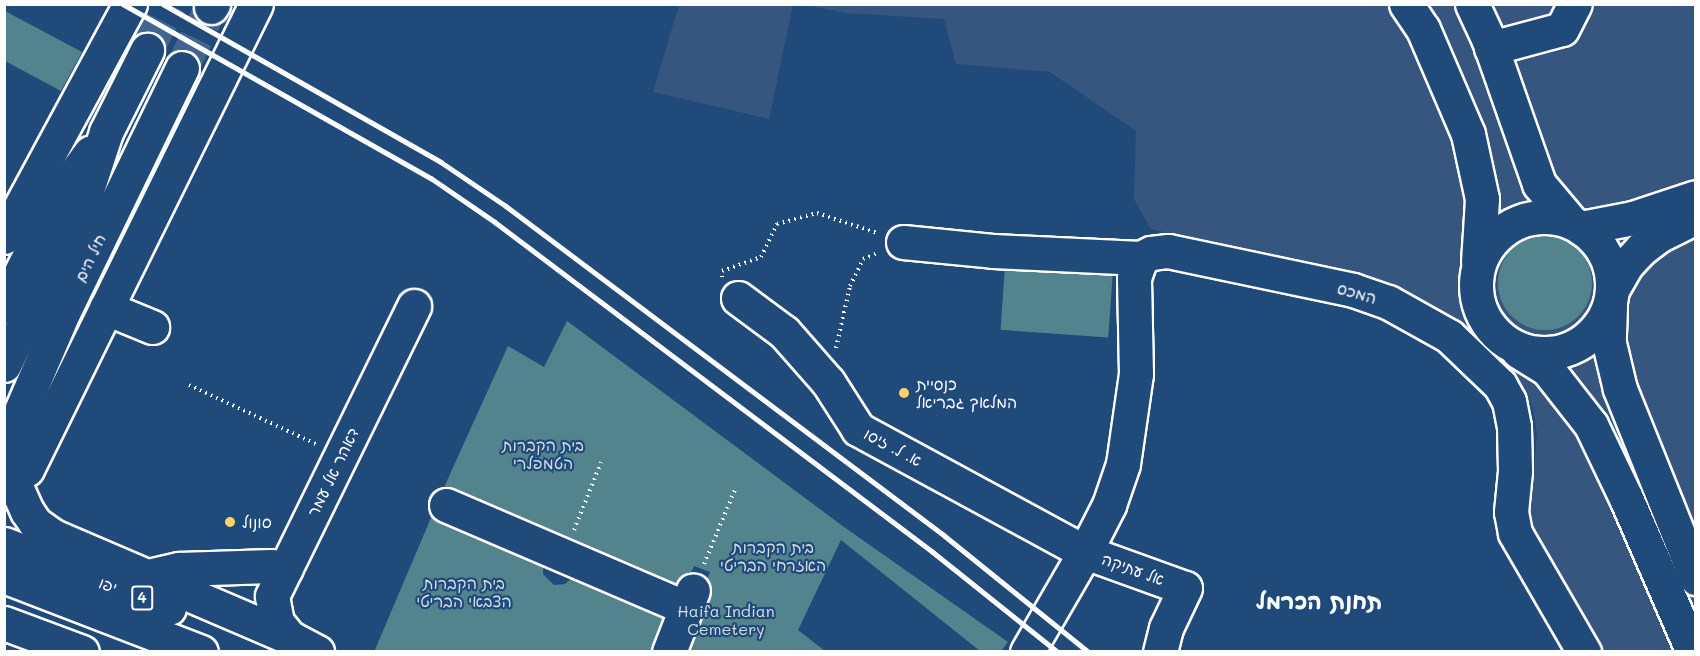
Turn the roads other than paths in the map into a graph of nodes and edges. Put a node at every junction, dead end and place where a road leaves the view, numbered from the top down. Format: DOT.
graph roads {
  1 [pos="130,4"];
  2 [pos="256,4"];
  3 [pos="1406,4"];
  4 [pos="1472,4"];
  5 [pos="1478,4"];
  6 [pos="1486,4"];
  7 [pos="1575,4"];
  8 [pos="1490,43"];
  9 [pos="147,50"];
  10 [pos="182,68"];
  11 [pos="106,132"];
  12 [pos="1695,196"];
  13 [pos="1695,217"];
  14 [pos="1576,225"];
  15 [pos="4,237"];
  16 [pos="903,242"];
  17 [pos="1141,258"];
  18 [pos="1478,264"];
  19 [pos="1611,297"];
  20 [pos="738,298"];
  21 [pos="4,306"];
  22 [pos="414,306"];
  23 [pos="106,308"];
  24 [pos="152,327"];
  25 [pos="1504,342"];
  26 [pos="4,365"];
  27 [pos="5,449"];
  28 [pos="9,485"];
  29 [pos="446,505"];
  30 [pos="4,544"];
  31 [pos="1085,552"];
  32 [pos="286,568"];
  33 [pos="4,576"];
  34 [pos="148,576"];
  35 [pos="1695,578"];
  36 [pos="4,623"];
  37 [pos="295,646"];
  38 [pos="1692,647"];
  39 [pos="82,651"];
  40 [pos="201,651"];
  41 [pos="669,651"];
  42 [pos="1027,651"];
  43 [pos="1160,651"];
  44 [pos="1584,651"];
  1 -- 15 [label="main road"];
  2 -- 23 [label="main road"];
  3 -- 18 [label="main road"];
  4 -- 8 [label="main road"];
  5 -- 8 [label="main road"];
  6 -- 8 [label="main road"];
  7 -- 8 [label="main road"];
  8 -- 14 [label="main road"];
  9 -- 11 [label="main road, חיל הים"];
  10 -- 27 [label="main road, חיל הים"];
  11 -- 21 [label="main road, חיל הים"];
  11 -- 26 [label="main road, חיל הים"];
  12 -- 14 [label="main road"];
  13 -- 19 [label="main road"];
  14 -- 18 [label="main road"];
  14 -- 19 [label="main road"];
  16 -- 17 [label="main road, המכס"];
  17 -- 31 [label="main road"];
  17 -- 44 [label="main road, המכס"];
  18 -- 25 [label="main road"];
  19 -- 25 [label="main road"];
  19 -- 35 [label="main road"];
  20 -- 31 [label="main road, א. ל. זיסו"];
  22 -- 32 [label="main road, דאהר אל עמר"];
  23 -- 24 [label="main road"];
  23 -- 28 [label="main road"];
  25 -- 38 [label="main road"];
  27 -- 28 [label="main road"];
  28 -- 34 [label="main road"];
  29 -- 41 [label="main road"];
  30 -- 37 [label="main road, יפו / 4"];
  31 -- 42 [label="main road"];
  31 -- 43 [label="main road, אל עתיקה"];
  32 -- 34 [label="main road"];
  32 -- 37 [label="main road, דאהר אל עמר"];
  33 -- 40 [label="main road"];
  34 -- 37 [label="main road"];
  36 -- 39 [label="main road"];
}
